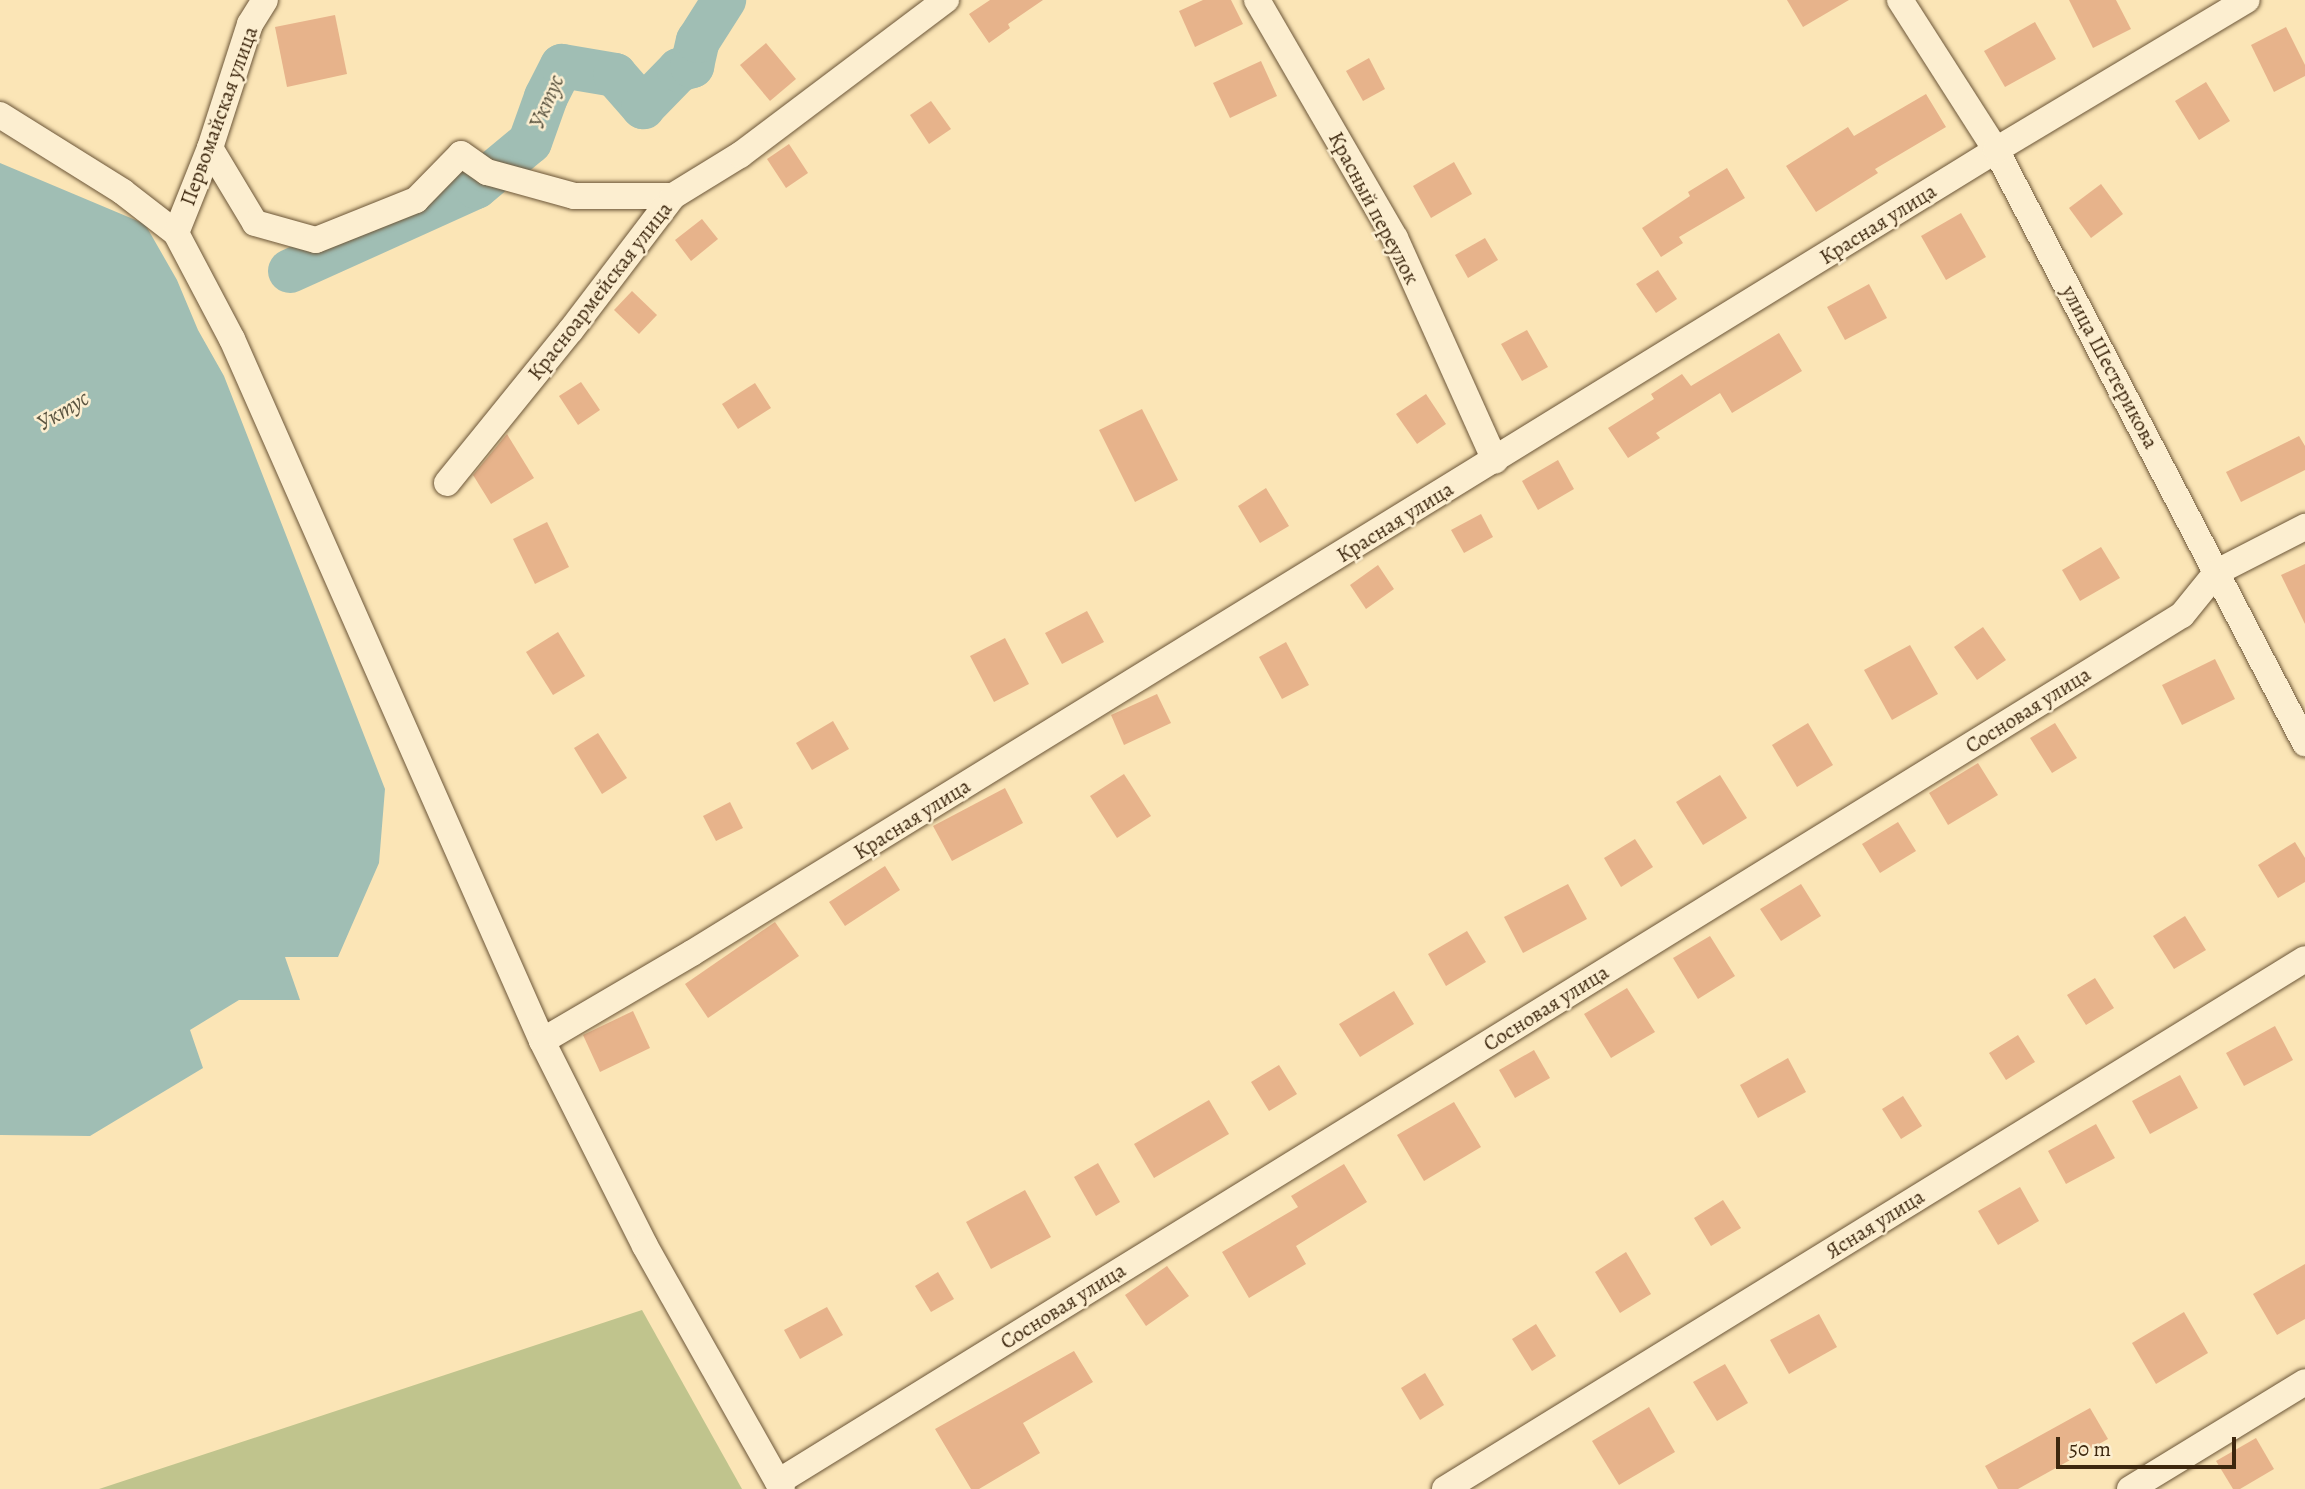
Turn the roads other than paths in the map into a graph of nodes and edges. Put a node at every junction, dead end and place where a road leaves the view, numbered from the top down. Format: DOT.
graph roads {
  1 [pos="265,0"];
  2 [pos="946,0"];
  3 [pos="1257,0"];
  4 [pos="1900,0"];
  5 [pos="2247,0"];
  6 [pos="0,115"];
  7 [pos="210,148"];
  8 [pos="1996,150"];
  9 [pos="673,196"];
  10 [pos="176,233"];
  11 [pos="1495,461"];
  12 [pos="447,483"];
  13 [pos="2305,527"];
  14 [pos="2217,572"];
  15 [pos="2305,743"];
  16 [pos="2305,959"];
  17 [pos="542,1041"];
  18 [pos="2305,1382"];
  19 [pos="780,1486"];
  20 [pos="1445,1489"];
  21 [pos="2130,1489"];
  1 -- 7 [label="street, Первомайская улица"];
  2 -- 9 [label="street, Красноармейская улица"];
  3 -- 11 [label="street, Красный переулок"];
  4 -- 8 [label="street, улица Шестерикова"];
  5 -- 8 [label="street, Красная улица"];
  6 -- 10 [label="street"];
  7 -- 9 [label="street"];
  7 -- 10 [label="street, Первомайская улица"];
  8 -- 11 [label="street, Красная улица"];
  8 -- 14 [label="street, улица Шестерикова"];
  9 -- 12 [label="street, Красноармейская улица"];
  10 -- 17 [label="street"];
  11 -- 17 [label="street, Красная улица"];
  13 -- 14 [label="street, Сосновая улица"];
  14 -- 15 [label="street, улица Шестерикова"];
  14 -- 19 [label="street, Сосновая улица"];
  16 -- 20 [label="street, Ясная улица"];
  17 -- 19 [label="street"];
  18 -- 21 [label="street"];
}
